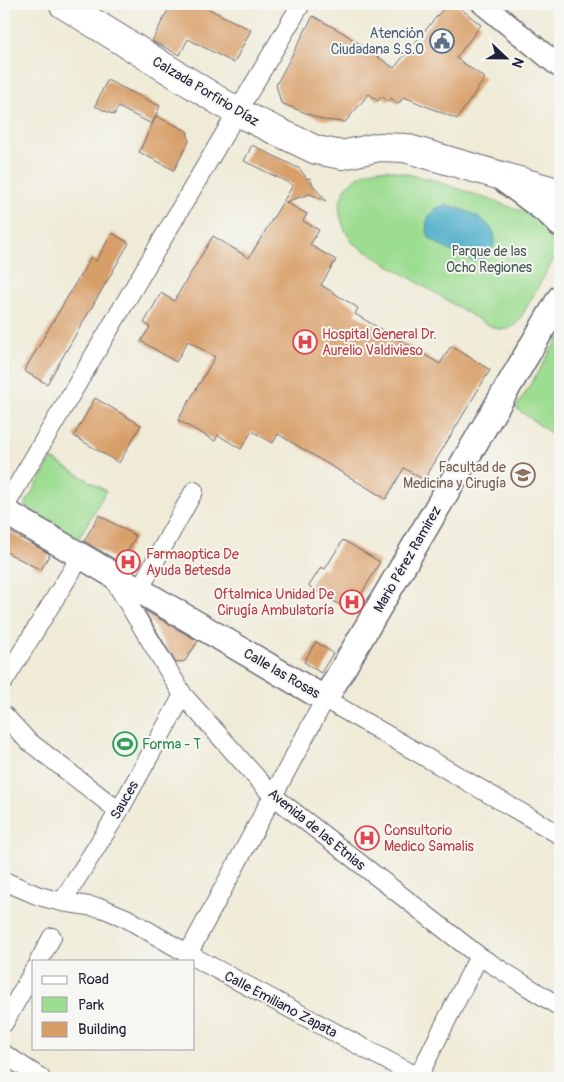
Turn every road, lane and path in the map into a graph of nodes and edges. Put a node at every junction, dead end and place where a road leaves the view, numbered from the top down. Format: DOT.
graph roads {
  1 [pos="63,4"];
  2 [pos="302,4"];
  3 [pos="483,4"];
  4 [pos="560,66"];
  5 [pos="237,112"];
  6 [pos="496,174"];
  7 [pos="560,193"];
  8 [pos="560,224"];
  9 [pos="560,284"];
  10 [pos="558,304"];
  11 [pos="194,492"];
  12 [pos="4,510"];
  13 [pos="81,556"];
  14 [pos="109,573"];
  15 [pos="139,590"];
  16 [pos="4,681"];
  17 [pos="183,696"];
  18 [pos="325,698"];
  19 [pos="4,716"];
  20 [pos="272,795"];
  21 [pos="119,811"];
  22 [pos="560,835"];
  23 [pos="4,881"];
  24 [pos="62,902"];
  25 [pos="52,937"];
  26 [pos="188,954"];
  27 [pos="479,956"];
  28 [pos="40,960"];
  29 [pos="32,973"];
  30 [pos="560,1007"];
  31 [pos="4,1022"];
  32 [pos="4,1054"];
  33 [pos="41,1078"];
  34 [pos="419,1078"];
  1 -- 5 [label="main road, Calzada Porfirio Díaz"];
  2 -- 5 [label="street"];
  3 -- 4 [label="street"];
  5 -- 6 [label="main road, Calzada Porfirio Díaz"];
  5 -- 12 [label="street"];
  6 -- 7 [label="main road, Calzada Porfirio Díaz"];
  6 -- 8 [label="main road"];
  9 -- 10 [label="main road, Mario Pérez Ramirez"];
  10 -- 18 [label="main road, Mario Pérez Ramirez"];
  11 -- 15 [label="street"];
  12 -- 13 [label="main road, Calle las Rosas"];
  13 -- 14 [label="main road, Calle las Rosas"];
  13 -- 16 [label="street"];
  14 -- 15 [label="main road, Calle las Rosas"];
  14 -- 17 [label="street, Avenida de las Etnias"];
  15 -- 18 [label="main road, Calle las Rosas"];
  17 -- 20 [label="street, Avenida de las Etnias"];
  17 -- 21 [label="street, Sauces"];
  18 -- 20 [label="street, Mario Pérez Ramirez"];
  18 -- 22 [label="street, Calle las Rosas"];
  19 -- 21 [label="street"];
  20 -- 26 [label="street, Mario Pérez Ramirez"];
  20 -- 27 [label="street, Avenida de las Etnias"];
  21 -- 24 [label="street, Sauces"];
  23 -- 24 [label="street, Calle Emiliano Zapata"];
  24 -- 26 [label="street, Calle Emiliano Zapata"];
  25 -- 28 [label="street"];
  26 -- 34 [label="street, Calle Emiliano Zapata"];
  27 -- 30 [label="street, Avenida de las Etnias"];
  27 -- 34 [label="street"];
  29 -- 31 [label="street"];
  32 -- 33 [label="street"];
}
